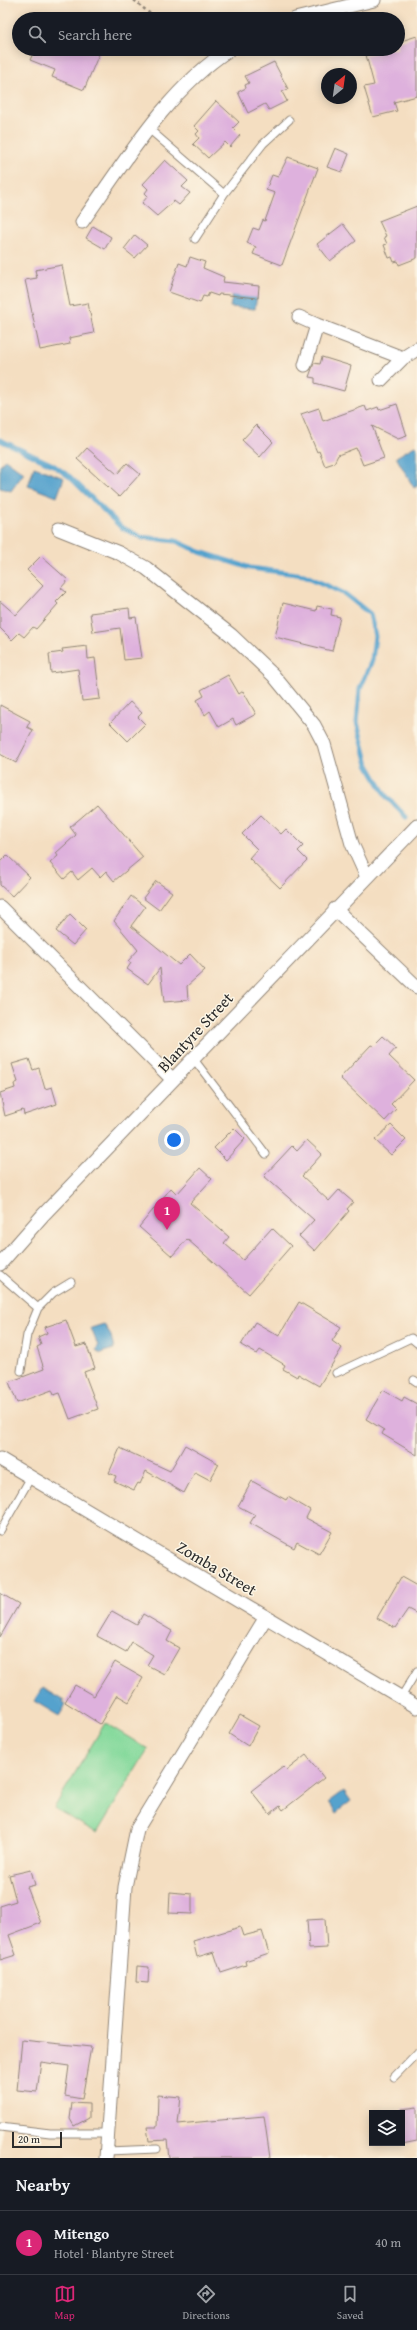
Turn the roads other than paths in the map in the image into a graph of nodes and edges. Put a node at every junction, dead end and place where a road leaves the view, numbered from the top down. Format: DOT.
graph roads {
  1 [pos="374,0"];
  2 [pos="324,12"];
  3 [pos="221,56"];
  4 [pos="289,120"];
  5 [pos="149,129"];
  6 [pos="224,194"];
  7 [pos="82,222"];
  8 [pos="195,239"];
  9 [pos="298,317"];
  10 [pos="317,325"];
  11 [pos="417,349"];
  12 [pos="403,358"];
  13 [pos="305,365"];
  14 [pos="381,380"];
  15 [pos="59,529"];
  16 [pos="417,826"];
  17 [pos="367,876"];
  18 [pos="0,907"];
  19 [pos="335,910"];
  20 [pos="417,987"];
  21 [pos="194,1058"];
  22 [pos="173,1080"];
  23 [pos="266,1154"];
  24 [pos="0,1264"];
  25 [pos="0,1275"];
  26 [pos="71,1282"];
  27 [pos="38,1308"];
  28 [pos="417,1343"];
  29 [pos="21,1371"];
  30 [pos="336,1373"];
  31 [pos="0,1459"];
  32 [pos="31,1477"];
  33 [pos="0,1531"];
  34 [pos="266,1617"];
  35 [pos="417,1671"];
  36 [pos="401,1697"];
  37 [pos="417,1707"];
  38 [pos="417,2053"];
  39 [pos="394,2077"];
  40 [pos="0,2128"];
  41 [pos="108,2133"];
  42 [pos="156,2149"];
  43 [pos="107,2154"];
  1 -- 2 [label="street"];
  3 -- 5 [label="street"];
  4 -- 6 [label="lane"];
  5 -- 6 [label="lane"];
  5 -- 7 [label="street"];
  6 -- 8 [label="lane"];
  9 -- 10 [label="street"];
  10 -- 12 [label="street"];
  10 -- 13 [label="street"];
  11 -- 12 [label="street"];
  12 -- 14 [label="street"];
  15 -- 17 [label="street"];
  16 -- 17 [label="street, Blantyre Street"];
  17 -- 19 [label="street, Blantyre Street"];
  18 -- 22 [label="street"];
  19 -- 20 [label="street"];
  19 -- 21 [label="street, Blantyre Street"];
  21 -- 22 [label="street, Blantyre Street"];
  21 -- 23 [label="lane"];
  22 -- 24 [label="street, Blantyre Street"];
  25 -- 27 [label="lane"];
  26 -- 27 [label="lane"];
  27 -- 29 [label="lane"];
  28 -- 30 [label="lane"];
  31 -- 32 [label="street, Zomba Street"];
  32 -- 33 [label="lane"];
  32 -- 34 [label="street, Zomba Street"];
  34 -- 36 [label="street, Zomba Street"];
  34 -- 41 [label="street"];
  35 -- 36 [label="lane"];
  36 -- 37 [label="street, Zomba Street"];
  38 -- 39 [label="lane"];
  40 -- 41 [label="lane"];
  41 -- 43 [label="street"];
  42 -- 43 [label="lane"];
}
